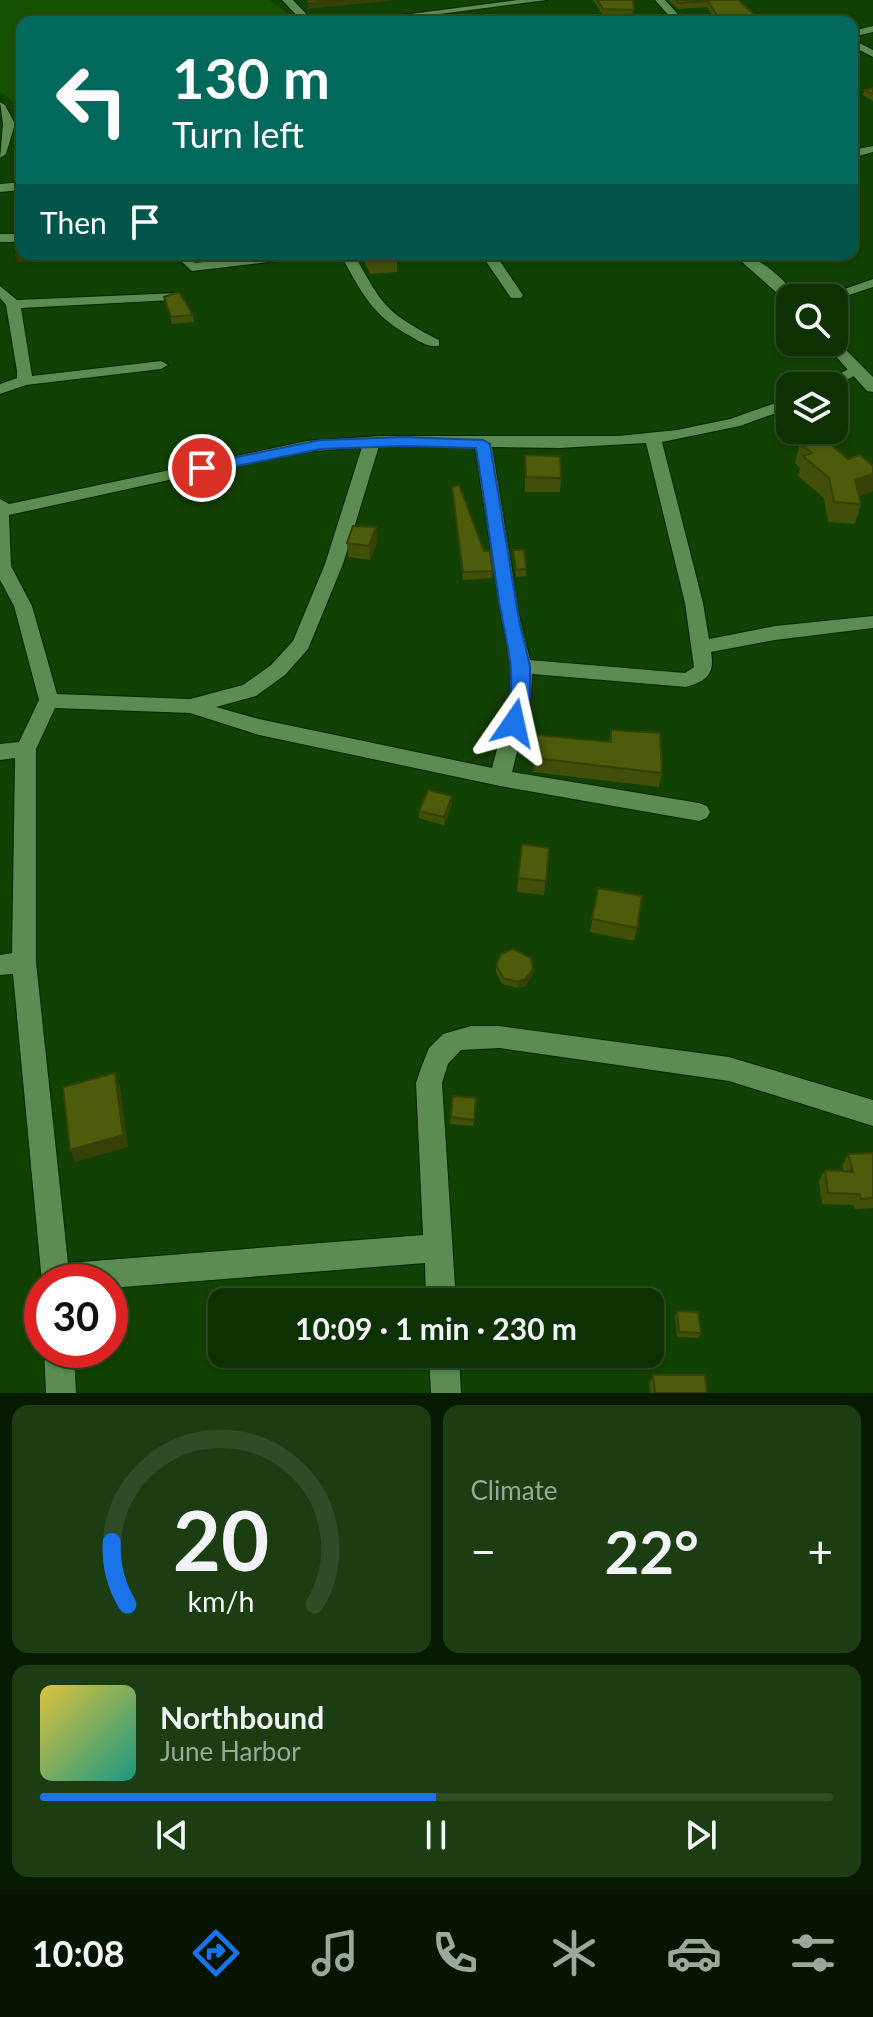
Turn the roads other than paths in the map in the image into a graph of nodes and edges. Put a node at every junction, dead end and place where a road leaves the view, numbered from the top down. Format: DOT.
graph roads {
  1 [pos="287,0"];
  2 [pos="542,0"];
  3 [pos="660,0"];
  4 [pos="303,16"];
  5 [pos="401,16"];
  6 [pos="434,16"];
  7 [pos="444,16"];
  8 [pos="675,16"];
  9 [pos="0,105"];
  10 [pos="16,123"];
  11 [pos="9,124"];
  12 [pos="0,154"];
  13 [pos="186,260"];
  14 [pos="252,260"];
  15 [pos="350,260"];
  16 [pos="492,260"];
  17 [pos="748,260"];
  18 [pos="873,283"];
  19 [pos="777,284"];
  20 [pos="848,291"];
  21 [pos="4,295"];
  22 [pos="516,295"];
  23 [pos="173,296"];
  24 [pos="434,343"];
  25 [pos="844,356"];
  26 [pos="161,365"];
  27 [pos="856,369"];
  28 [pos="848,373"];
  29 [pos="24,381"];
  30 [pos="873,387"];
  31 [pos="0,389"];
  32 [pos="776,408"];
  33 [pos="653,439"];
  34 [pos="372,442"];
  35 [pos="483,444"];
  36 [pos="1,507"];
  37 [pos="11,605"];
  38 [pos="873,622"];
  39 [pos="702,647"];
  40 [pos="522,666"];
  41 [pos="49,700"];
  42 [pos="190,706"];
  43 [pos="26,749"];
  44 [pos="0,752"];
  45 [pos="500,778"];
  46 [pos="699,812"];
  47 [pos="12,964"];
  48 [pos="873,1113"];
  49 [pos="439,1248"];
  50 [pos="54,1264"];
  51 [pos="128,1274"];
  52 [pos="440,1288"];
  53 [pos="60,1368"];
  54 [pos="445,1368"];
  55 [pos="61,1393"];
  56 [pos="446,1393"];
  1 -- 4 [label="street"];
  2 -- 7 [label="street"];
  3 -- 8 [label="street"];
  5 -- 6 [label="street"];
  9 -- 11 [label="street"];
  10 -- 11 [label="street"];
  11 -- 12 [label="street"];
  13 -- 14 [label="street"];
  15 -- 24 [label="street"];
  16 -- 22 [label="street"];
  17 -- 19 [label="street"];
  18 -- 20 [label="street"];
  21 -- 23 [label="street"];
  21 -- 29 [label="street"];
  25 -- 27 [label="street"];
  26 -- 29 [label="street"];
  27 -- 28 [label="street"];
  27 -- 30 [label="street"];
  29 -- 31 [label="street"];
  32 -- 33 [label="street"];
  33 -- 35 [label="street"];
  33 -- 39 [label="street"];
  34 -- 35 [label="street"];
  34 -- 36 [label="street"];
  34 -- 42 [label="street"];
  35 -- 40 [label="street"];
  36 -- 37 [label="street"];
  37 -- 41 [label="street"];
  38 -- 39 [label="street"];
  39 -- 40 [label="street"];
  40 -- 45 [label="street"];
  41 -- 42 [label="street"];
  41 -- 43 [label="street"];
  42 -- 45 [label="street"];
  43 -- 44 [label="street"];
  43 -- 47 [label="street"];
  45 -- 46 [label="street"];
  47 -- 50 [label="street"];
  48 -- 49 [label="street"];
  49 -- 51 [label="street"];
  49 -- 52 [label="street"];
  53 -- 55 [label="street"];
  54 -- 56 [label="street"];
}
